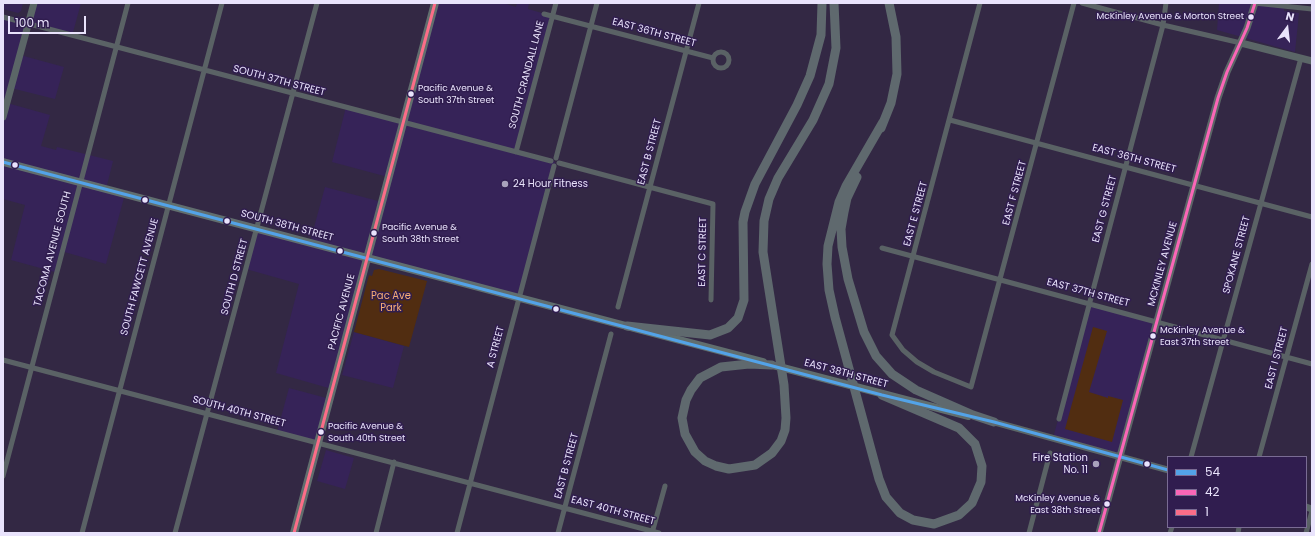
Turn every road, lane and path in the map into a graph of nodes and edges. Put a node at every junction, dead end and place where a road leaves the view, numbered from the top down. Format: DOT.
graph roads {
  1 [pos="34,3"];
  2 [pos="128,3"];
  3 [pos="222,3"];
  4 [pos="317,3"];
  5 [pos="435,3"];
  6 [pos="556,3"];
  7 [pos="596,3"];
  8 [pos="699,3"];
  9 [pos="822,3"];
  10 [pos="834,3"];
  11 [pos="889,3"];
  12 [pos="980,3"];
  13 [pos="1074,3"];
  14 [pos="1082,3"];
  15 [pos="1166,3"];
  16 [pos="1254,3"];
  17 [pos="1312,9"];
  18 [pos="544,14"];
  19 [pos="552,16"];
  20 [pos="3,17"];
  21 [pos="28,24"];
  22 [pos="1163,25"];
  23 [pos="591,26"];
  24 [pos="1241,43"];
  25 [pos="116,47"];
  26 [pos="686,51"];
  27 [pos="713,58"];
  28 [pos="1301,58"];
  29 [pos="1312,61"];
  30 [pos="204,70"];
  31 [pos="293,93"];
  32 [pos="3,117"];
  33 [pos="950,120"];
  34 [pos="403,122"];
  35 [pos="883,122"];
  36 [pos="1037,143"];
  37 [pos="516,152"];
  38 [pos="3,162"];
  39 [pos="553,162"];
  40 [pos="1126,166"];
  41 [pos="80,182"];
  42 [pos="1195,184"];
  43 [pos="650,188"];
  44 [pos="1261,204"];
  45 [pos="168,205"];
  46 [pos="1312,217"];
  47 [pos="257,228"];
  48 [pos="882,248"];
  49 [pos="914,256"];
  50 [pos="367,257"];
  51 [pos="1312,264"];
  52 [pos="1001,280"];
  53 [pos="519,298"];
  54 [pos="711,300"];
  55 [pos="1090,303"];
  56 [pos="618,307"];
  57 [pos="1157,321"];
  58 [pos="627,326"];
  59 [pos="611,334"];
  60 [pos="1224,340"];
  61 [pos="1286,357"];
  62 [pos="3,360"];
  63 [pos="1312,364"];
  64 [pos="772,365"];
  65 [pos="32,367"];
  66 [pos="971,387"];
  67 [pos="120,390"];
  68 [pos="882,395"];
  69 [pos="207,413"];
  70 [pos="1059,419"];
  71 [pos="994,422"];
  72 [pos="318,442"];
  73 [pos="1050,453"];
  74 [pos="1120,456"];
  75 [pos="1192,456"];
  76 [pos="1259,456"];
  77 [pos="394,462"];
  78 [pos="1167,470"];
  79 [pos="3,476"];
  80 [pos="470,482"];
  81 [pos="665,486"];
  82 [pos="565,508"];
  83 [pos="1312,510"];
  84 [pos="652,532"];
  85 [pos="82,533"];
  86 [pos="175,533"];
  87 [pos="294,533"];
  88 [pos="376,533"];
  89 [pos="457,533"];
  90 [pos="558,533"];
  91 [pos="659,533"];
  92 [pos="1029,533"];
  93 [pos="1099,533"];
  94 [pos="1306,533"];
  1 -- 21 [label="street"];
  2 -- 25 [label="street, TACOMA AVENUE SOUTH"];
  3 -- 30 [label="street, SOUTH FAWCETT AVENUE"];
  4 -- 31 [label="street, SOUTH D STREET"];
  5 -- 34 [label="main road, PACIFIC AVENUE"];
  6 -- 19 [label="street, SOUTH CRANDALL LANE"];
  7 -- 23 [label="street, A STREET"];
  8 -- 26 [label="street, EAST B STREET"];
  9 -- 58 [label="highway"];
  10 -- 64 [label="highway"];
  11 -- 35 [label="highway"];
  12 -- 33 [label="street, EAST E STREET"];
  13 -- 36 [label="street, EAST F STREET"];
  14 -- 22 [label="street"];
  15 -- 22 [label="street, EAST G STREET"];
  16 -- 17 [label="street"];
  16 -- 24 [label="street, MCKINLEY AVENUE"];
  18 -- 19 [label="street, EAST 36TH STREET"];
  19 -- 23 [label="street, EAST 36TH STREET"];
  19 -- 37 [label="street, SOUTH CRANDALL LANE"];
  20 -- 21 [label="street, SOUTH 37TH STREET"];
  21 -- 25 [label="street, SOUTH 37TH STREET"];
  21 -- 32 [label="street"];
  22 -- 24 [label="street"];
  22 -- 40 [label="street, EAST G STREET"];
  23 -- 26 [label="street, EAST 36TH STREET"];
  23 -- 39 [label="street, A STREET"];
  24 -- 28 [label="street"];
  24 -- 42 [label="street, MCKINLEY AVENUE"];
  25 -- 30 [label="street, SOUTH 37TH STREET"];
  25 -- 41 [label="street, TACOMA AVENUE SOUTH"];
  26 -- 27 [label="street, EAST 36TH STREET"];
  26 -- 43 [label="street, EAST B STREET"];
  28 -- 29 [label="street"];
  28 -- 44 [label="street, SPOKANE STREET"];
  30 -- 31 [label="street, SOUTH 37TH STREET"];
  30 -- 45 [label="street, SOUTH FAWCETT AVENUE"];
  31 -- 34 [label="street, SOUTH 37TH STREET"];
  31 -- 47 [label="street, SOUTH D STREET"];
  33 -- 36 [label="street, EAST 36TH STREET"];
  33 -- 49 [label="street, EAST E STREET"];
  34 -- 37 [label="street, SOUTH 37TH STREET"];
  34 -- 50 [label="main road, PACIFIC AVENUE"];
  35 -- 68 [label="highway"];
  35 -- 71 [label="highway"];
  36 -- 40 [label="street, EAST 36TH STREET"];
  36 -- 52 [label="street, EAST F STREET"];
  37 -- 39 [label="street, SOUTH 37TH STREET"];
  38 -- 41 [label="main road, SOUTH 38TH STREET"];
  39 -- 43 [label="street"];
  39 -- 53 [label="street, A STREET"];
  40 -- 42 [label="street, EAST 36TH STREET"];
  40 -- 55 [label="street, EAST G STREET"];
  41 -- 45 [label="main road, SOUTH 38TH STREET"];
  41 -- 65 [label="street, TACOMA AVENUE SOUTH"];
  42 -- 44 [label="street, EAST 36TH STREET"];
  42 -- 57 [label="street, MCKINLEY AVENUE"];
  43 -- 54 [label="street, EAST C STREET"];
  43 -- 56 [label="street, EAST B STREET"];
  44 -- 46 [label="street, EAST 36TH STREET"];
  44 -- 60 [label="street, SPOKANE STREET"];
  45 -- 47 [label="main road, SOUTH 38TH STREET"];
  45 -- 67 [label="street, SOUTH FAWCETT AVENUE"];
  47 -- 50 [label="main road, SOUTH 38TH STREET"];
  47 -- 69 [label="street, SOUTH D STREET"];
  48 -- 49 [label="street, EAST 37TH STREET"];
  49 -- 52 [label="street, EAST 37TH STREET"];
  49 -- 66 [label="street, EAST E STREET"];
  50 -- 53 [label="main road, SOUTH 38TH STREET"];
  50 -- 72 [label="main road, PACIFIC AVENUE"];
  51 -- 61 [label="street, EAST I STREET"];
  52 -- 55 [label="street, EAST 37TH STREET"];
  52 -- 66 [label="street, EAST F STREET"];
  53 -- 58 [label="main road, EAST 38TH STREET"];
  53 -- 80 [label="street, A STREET"];
  55 -- 57 [label="street, EAST 37TH STREET"];
  55 -- 70 [label="street, EAST G STREET"];
  57 -- 60 [label="street, EAST 37TH STREET"];
  57 -- 74 [label="street, MCKINLEY AVENUE"];
  58 -- 64 [label="main road, EAST 38TH STREET"];
  59 -- 82 [label="street, EAST B STREET"];
  60 -- 61 [label="street, EAST 37TH STREET"];
  60 -- 75 [label="street, SPOKANE STREET"];
  61 -- 63 [label="street, EAST 37TH STREET"];
  61 -- 76 [label="street, EAST I STREET"];
  62 -- 65 [label="street, SOUTH 40TH STREET"];
  64 -- 68 [label="main road, EAST 38TH STREET"];
  65 -- 67 [label="street, SOUTH 40TH STREET"];
  65 -- 79 [label="street, TACOMA AVENUE SOUTH"];
  67 -- 69 [label="street, SOUTH 40TH STREET"];
  67 -- 85 [label="street, SOUTH FAWCETT AVENUE"];
  68 -- 71 [label="main road, EAST 38TH STREET"];
  69 -- 72 [label="street, SOUTH 40TH STREET"];
  69 -- 86 [label="street, SOUTH D STREET"];
  71 -- 74 [label="street, EAST 38TH STREET"];
  72 -- 77 [label="street, SOUTH 40TH STREET"];
  72 -- 87 [label="main road, PACIFIC AVENUE"];
  73 -- 92 [label="street"];
  74 -- 78 [label="street, EAST 38TH STREET"];
  74 -- 93 [label="street, MCKINLEY AVENUE"];
  77 -- 80 [label="street, SOUTH 40TH STREET"];
  77 -- 88 [label="street"];
  80 -- 82 [label="street, EAST 40TH STREET"];
  80 -- 89 [label="street, A STREET"];
  81 -- 84 [label="street"];
  82 -- 84 [label="street, EAST 40TH STREET"];
  82 -- 90 [label="street, EAST B STREET"];
  83 -- 94 [label="street"];
  84 -- 91 [label="street, EAST 40TH STREET"];
}
